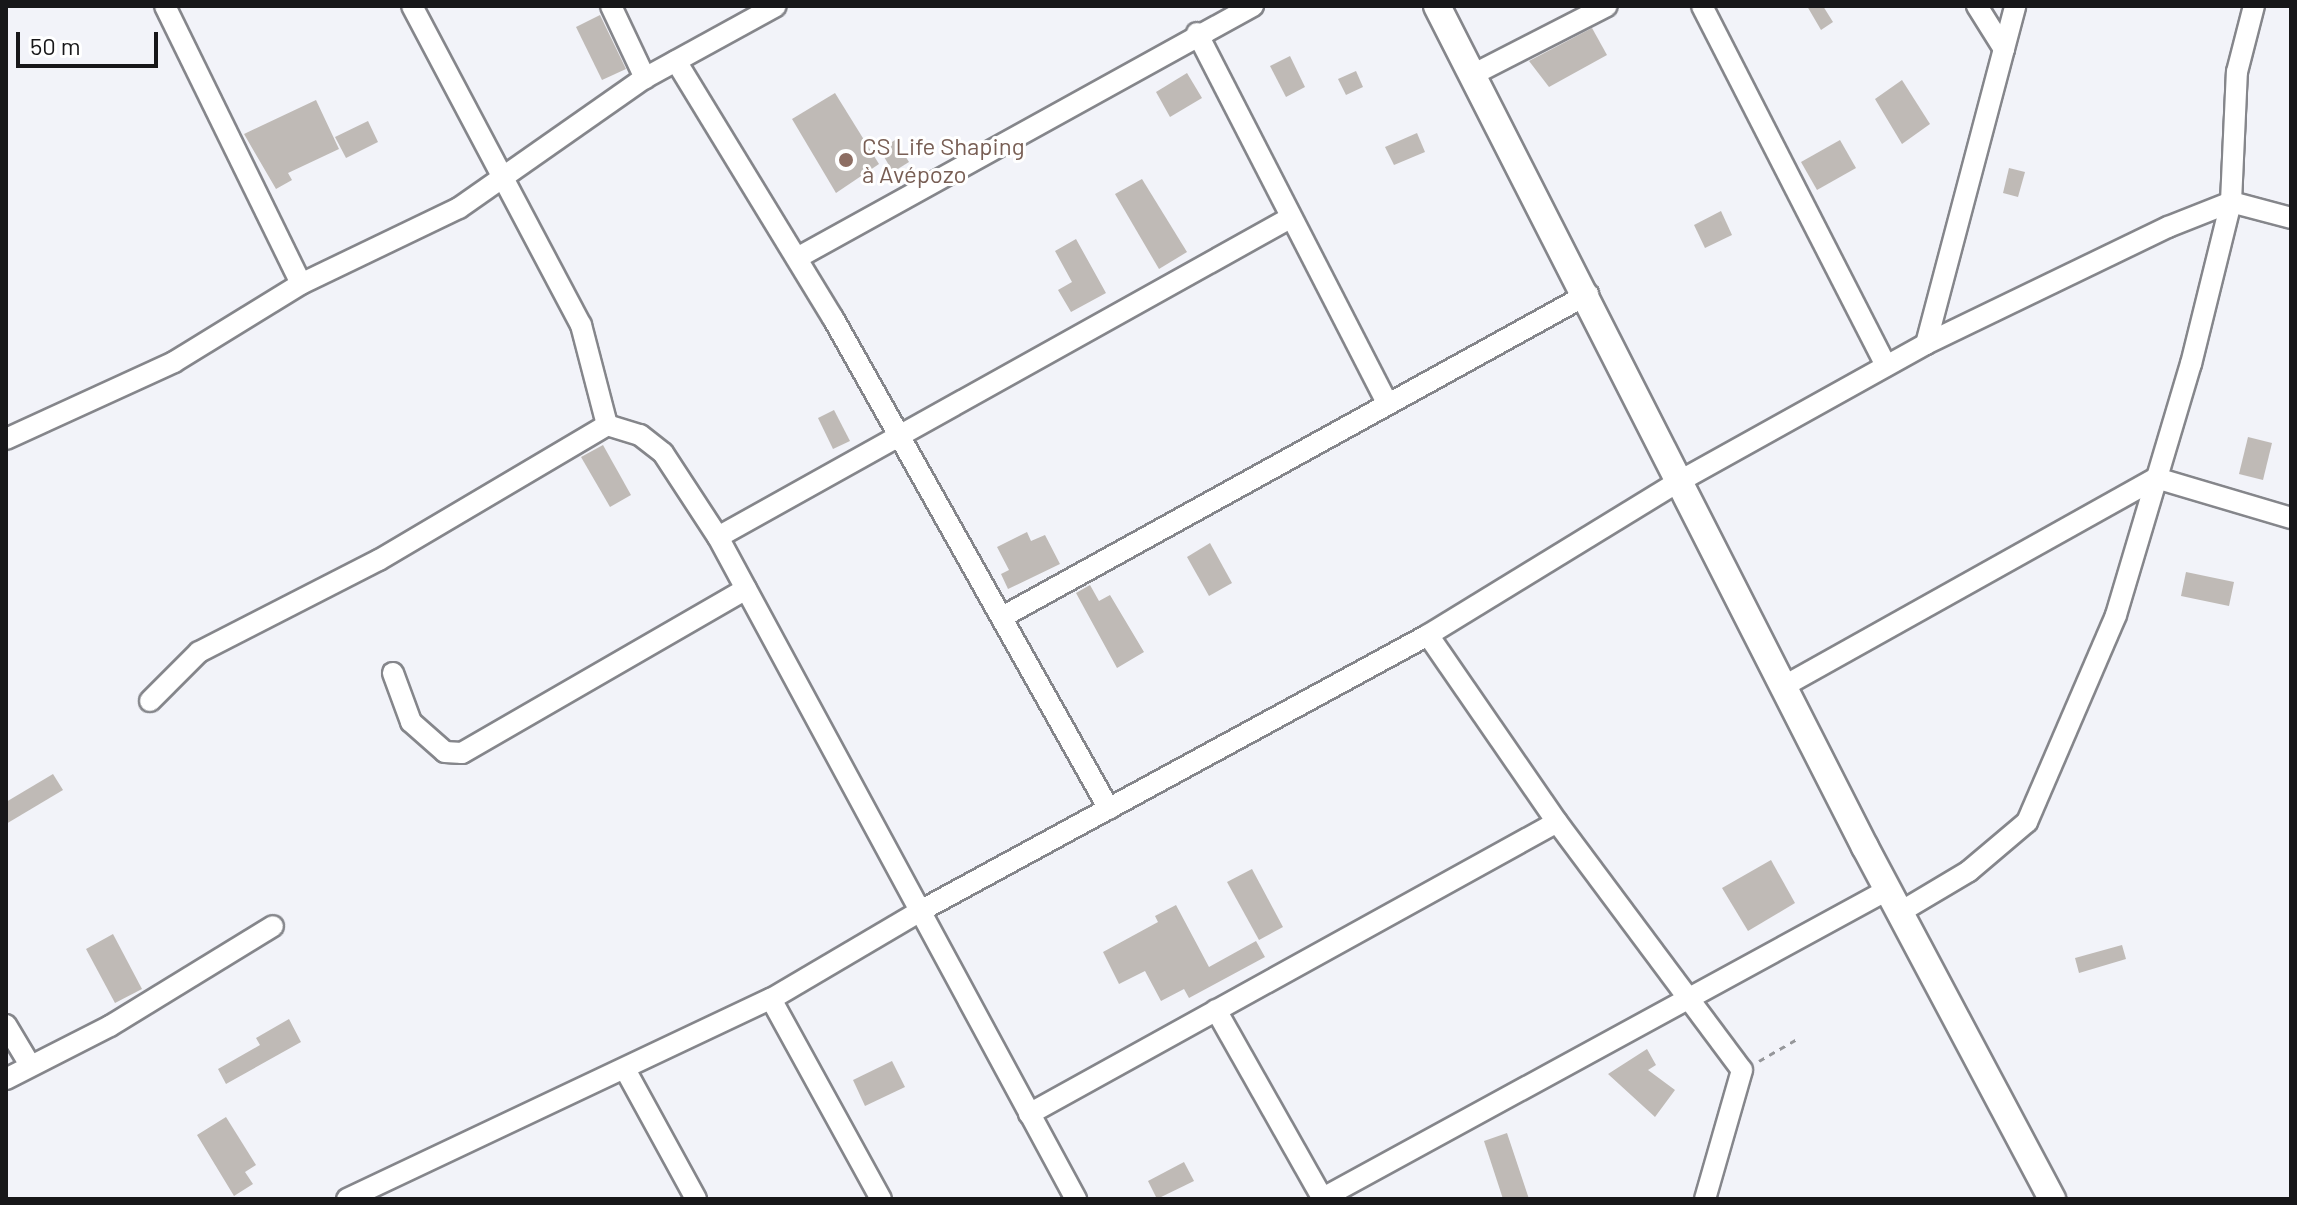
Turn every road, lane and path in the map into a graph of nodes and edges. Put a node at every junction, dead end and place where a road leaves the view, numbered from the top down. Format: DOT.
graph roads {
  1 [pos="165,6"];
  2 [pos="412,6"];
  3 [pos="611,6"];
  4 [pos="776,6"];
  5 [pos="1253,6"];
  6 [pos="1437,6"];
  7 [pos="1607,6"];
  8 [pos="1702,6"];
  9 [pos="1977,6"];
  10 [pos="2015,6"];
  11 [pos="2254,6"];
  12 [pos="1197,33"];
  13 [pos="2004,49"];
  14 [pos="676,61"];
  15 [pos="1474,74"];
  16 [pos="645,78"];
  17 [pos="503,175"];
  18 [pos="2231,202"];
  19 [pos="1290,218"];
  20 [pos="2291,218"];
  21 [pos="797,258"];
  22 [pos="301,284"];
  23 [pos="1588,294"];
  24 [pos="1926,344"];
  25 [pos="1886,366"];
  26 [pos="1387,403"];
  27 [pos="607,425"];
  28 [pos="898,435"];
  29 [pos="6,439"];
  30 [pos="2156,478"];
  31 [pos="1678,482"];
  32 [pos="2291,518"];
  33 [pos="718,537"];
  34 [pos="746,589"];
  35 [pos="1004,616"];
  36 [pos="1428,635"];
  37 [pos="393,673"];
  38 [pos="1786,685"];
  39 [pos="150,701"];
  40 [pos="1109,809"];
  41 [pos="1557,822"];
  42 [pos="1895,900"];
  43 [pos="922,910"];
  44 [pos="273,926"];
  45 [pos="771,999"];
  46 [pos="1689,999"];
  47 [pos="1216,1010"];
  48 [pos="6,1025"];
  49 [pos="1797,1039"];
  50 [pos="30,1065"];
  51 [pos="1742,1070"];
  52 [pos="626,1071"];
  53 [pos="6,1079"];
  54 [pos="1029,1114"];
  55 [pos="1323,1198"];
  56 [pos="347,1199"];
  57 [pos="696,1199"];
  58 [pos="881,1199"];
  59 [pos="1076,1199"];
  60 [pos="1705,1199"];
  61 [pos="2052,1199"];
  1 -- 22 [label="street"];
  2 -- 17 [label="street"];
  3 -- 16 [label="street"];
  4 -- 14 [label="street"];
  5 -- 12 [label="street"];
  6 -- 15 [label="street"];
  7 -- 15 [label="street"];
  8 -- 25 [label="street"];
  9 -- 13 [label="street"];
  10 -- 13 [label="street"];
  11 -- 18 [label="street"];
  12 -- 19 [label="street"];
  12 -- 21 [label="street"];
  13 -- 24 [label="street"];
  14 -- 16 [label="street"];
  14 -- 21 [label="street"];
  15 -- 23 [label="street"];
  16 -- 17 [label="street"];
  17 -- 22 [label="street"];
  17 -- 27 [label="street"];
  18 -- 20 [label="street"];
  18 -- 24 [label="street"];
  18 -- 30 [label="street"];
  19 -- 26 [label="street"];
  19 -- 28 [label="street"];
  21 -- 28 [label="street"];
  22 -- 29 [label="street"];
  23 -- 26 [label="street"];
  23 -- 31 [label="street"];
  24 -- 25 [label="street"];
  25 -- 31 [label="street"];
  26 -- 35 [label="street"];
  27 -- 33 [label="street"];
  27 -- 39 [label="street"];
  28 -- 33 [label="street"];
  28 -- 35 [label="street"];
  30 -- 32 [label="street"];
  30 -- 38 [label="street"];
  30 -- 42 [label="street"];
  31 -- 36 [label="street"];
  31 -- 38 [label="street"];
  33 -- 34 [label="street"];
  34 -- 37 [label="street"];
  34 -- 43 [label="street"];
  35 -- 40 [label="street"];
  36 -- 40 [label="street"];
  36 -- 41 [label="street"];
  38 -- 42 [label="street"];
  40 -- 43 [label="street"];
  41 -- 46 [label="street"];
  41 -- 47 [label="street"];
  42 -- 46 [label="street"];
  42 -- 61 [label="street"];
  43 -- 45 [label="street"];
  43 -- 54 [label="street"];
  44 -- 50 [label="street"];
  45 -- 52 [label="street"];
  45 -- 58 [label="street"];
  46 -- 51 [label="street"];
  46 -- 55 [label="street"];
  47 -- 54 [label="street"];
  47 -- 55 [label="street"];
  48 -- 50 [label="street"];
  49 -- 51 [label="path"];
  50 -- 53 [label="street"];
  51 -- 60 [label="street"];
  52 -- 56 [label="street"];
  52 -- 57 [label="street"];
  54 -- 59 [label="street"];
}
